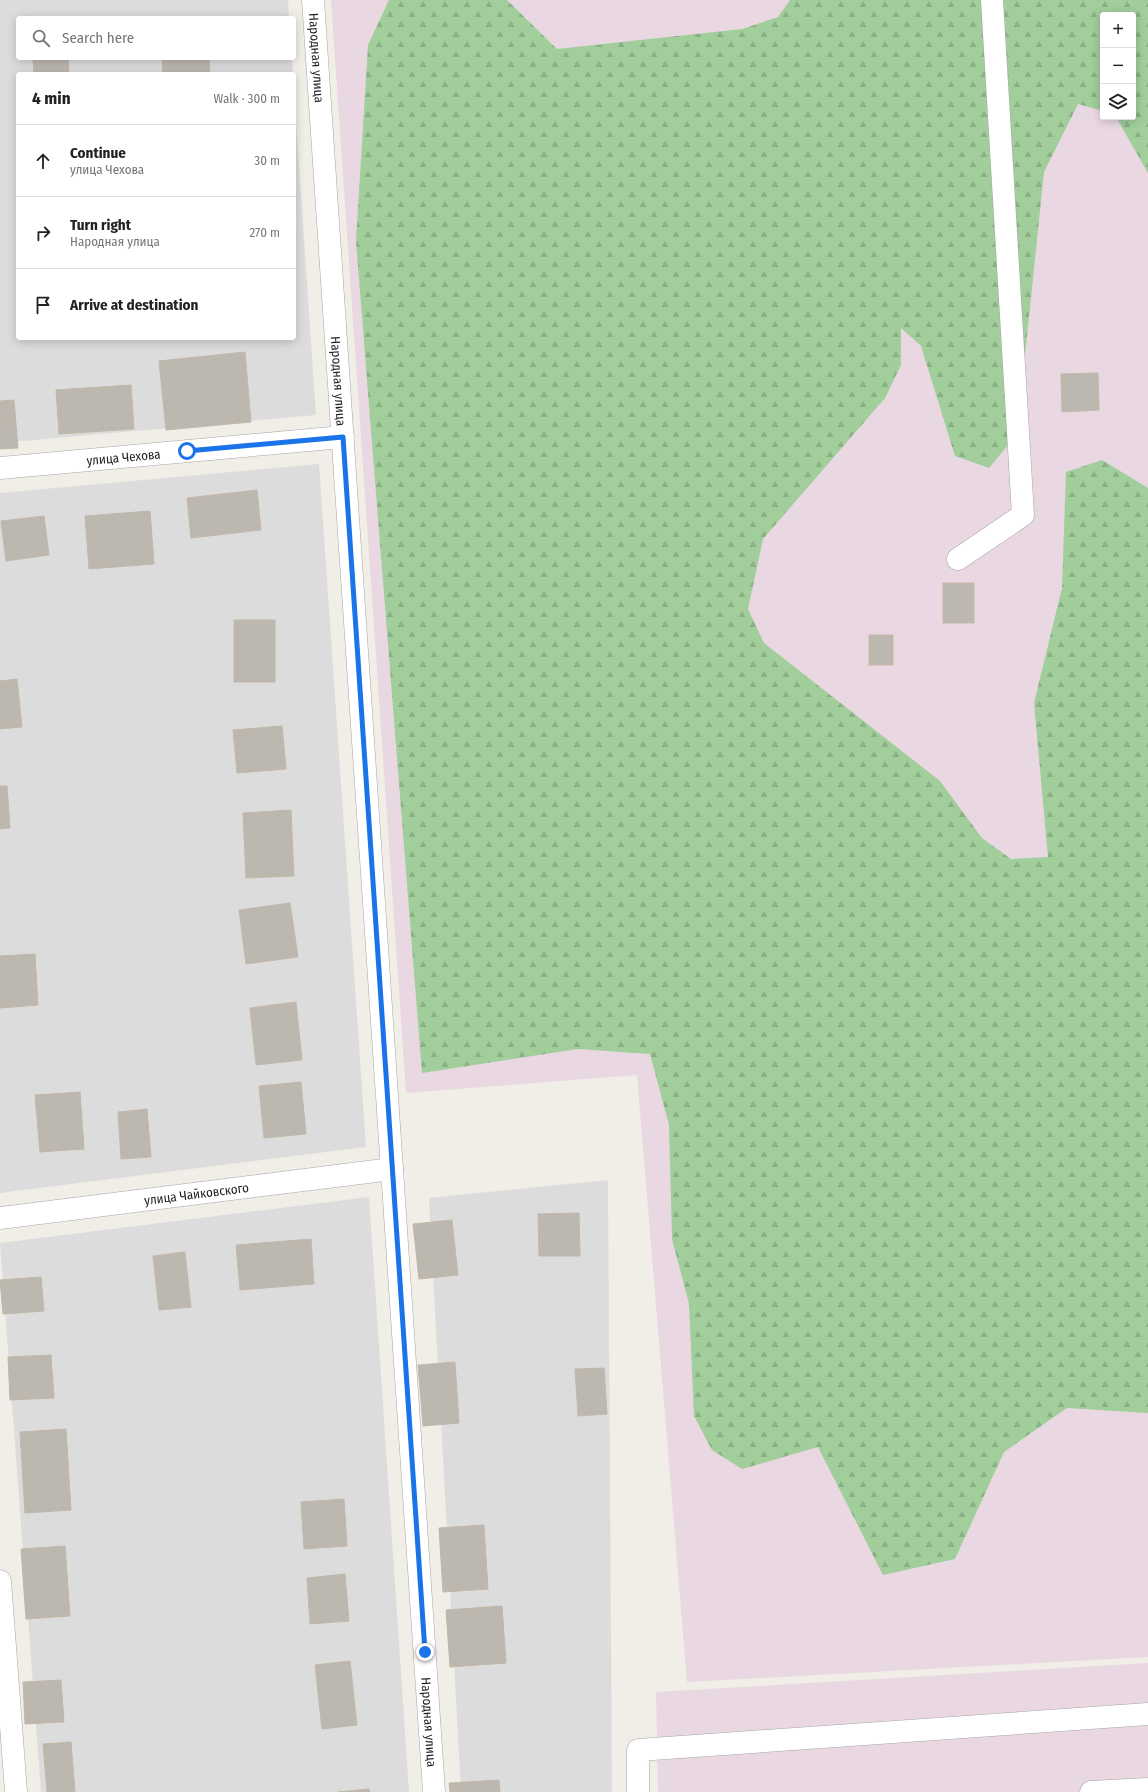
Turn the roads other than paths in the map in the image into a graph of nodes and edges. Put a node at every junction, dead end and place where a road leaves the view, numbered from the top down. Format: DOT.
graph roads {
  1 [pos="313,0"];
  2 [pos="992,0"];
  3 [pos="343,437"];
  4 [pos="0,468"];
  5 [pos="958,559"];
  6 [pos="392,1169"];
  7 [pos="0,1218"];
  8 [pos="0,1581"];
  9 [pos="1148,1714"];
  10 [pos="1148,1789"];
  11 [pos="16,1792"];
  12 [pos="434,1792"];
  13 [pos="638,1792"];
  14 [pos="1091,1792"];
  1 -- 3 [label="street, Народная улица"];
  2 -- 5 [label="street"];
  3 -- 4 [label="street, улица Чехова"];
  3 -- 6 [label="street, Народная улица"];
  6 -- 7 [label="street, улица Чайковского"];
  6 -- 12 [label="street, Народная улица"];
  8 -- 11 [label="street"];
  9 -- 13 [label="street"];
  10 -- 14 [label="street"];
}
